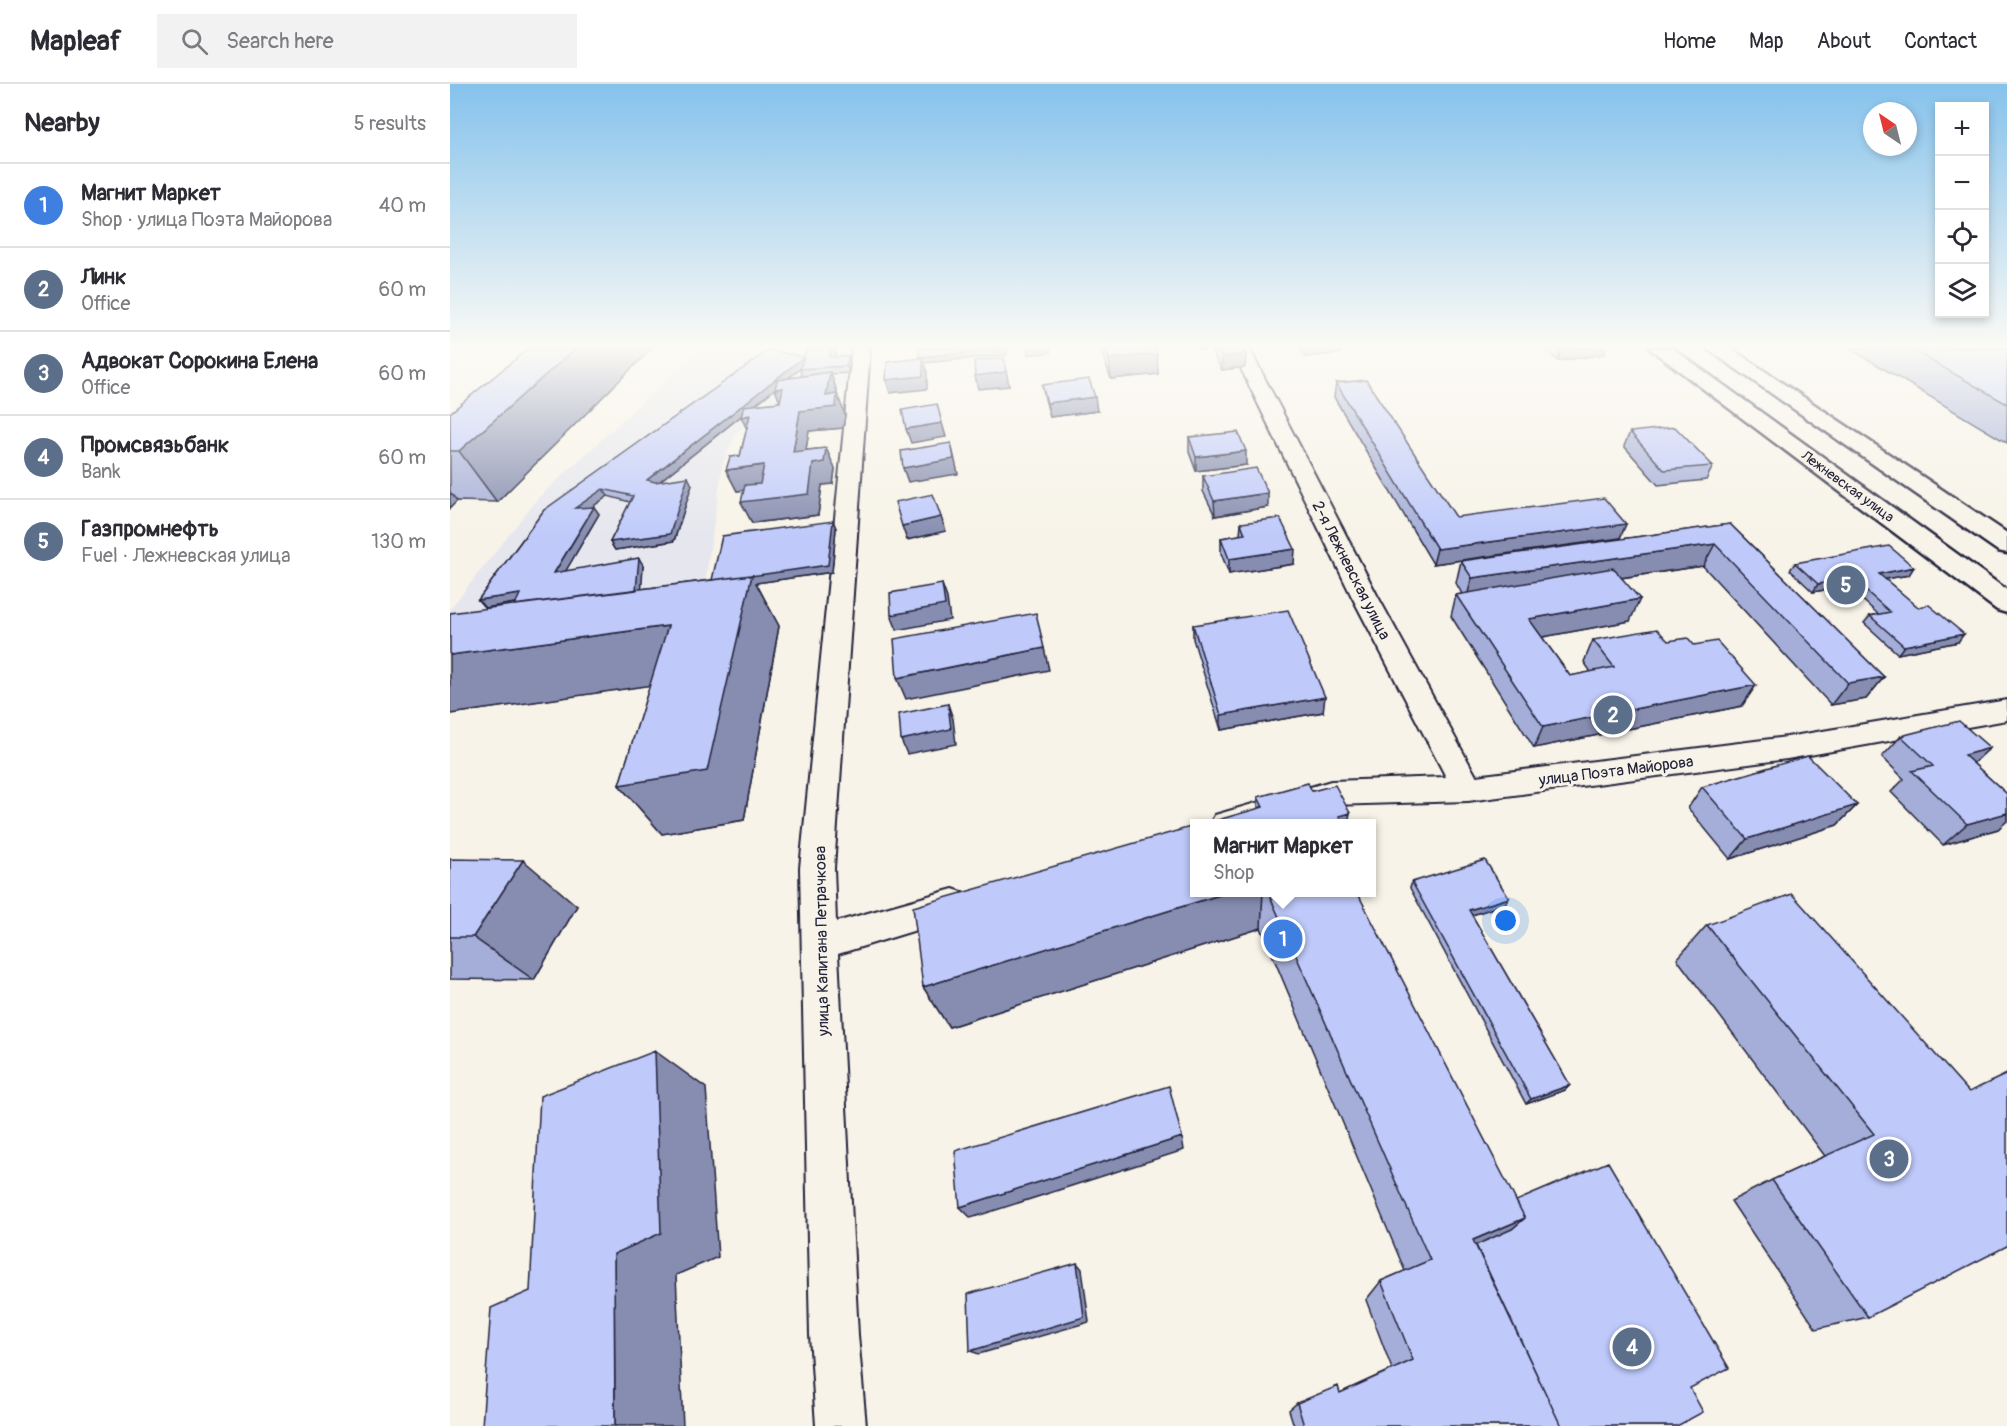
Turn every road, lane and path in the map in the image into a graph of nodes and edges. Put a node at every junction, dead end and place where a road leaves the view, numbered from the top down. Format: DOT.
graph roads {
  1 [pos="856,411"];
  2 [pos="1271,411"];
  3 [pos="1746,411"];
  4 [pos="1809,411"];
  5 [pos="2007,545"];
  6 [pos="2007,604"];
  7 [pos="2007,710"];
  8 [pos="1468,789"];
  9 [pos="1243,819"];
  10 [pos="978,897"];
  11 [pos="818,944"];
  12 [pos="841,1426"];
  1 -- 11 [label="street, улица Капитана Петрачкова"];
  2 -- 8 [label="street, 2-я Лежневская улица"];
  3 -- 6 [label="highway, Лежневская улица"];
  4 -- 5 [label="highway"];
  7 -- 8 [label="street, улица Поэта Майорова"];
  8 -- 9 [label="street, улица Поэта Майорова"];
  10 -- 11 [label="street"];
  11 -- 12 [label="street, улица Капитана Петрачкова"];
}
